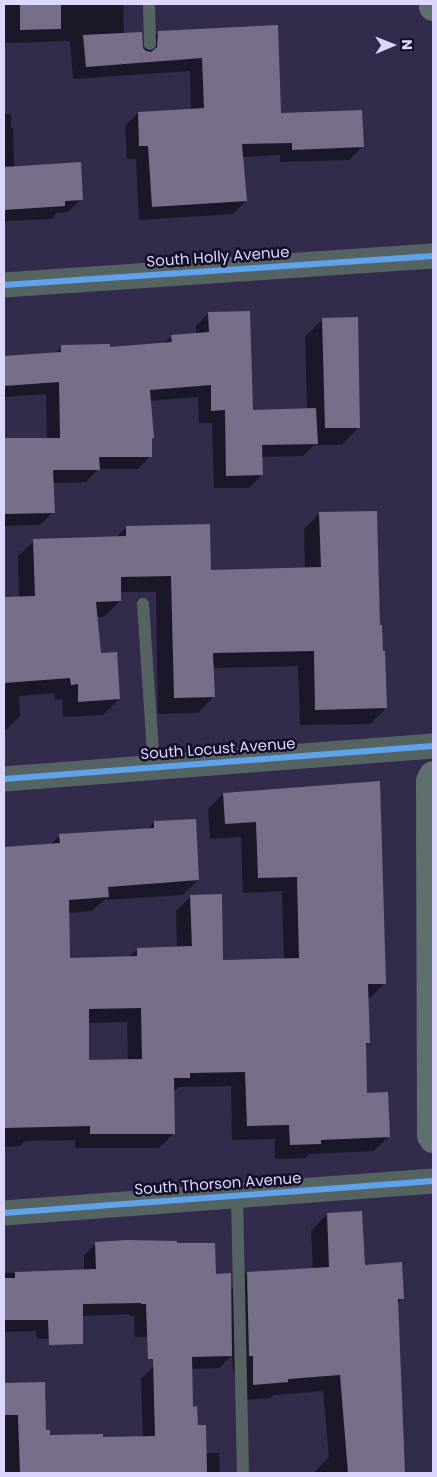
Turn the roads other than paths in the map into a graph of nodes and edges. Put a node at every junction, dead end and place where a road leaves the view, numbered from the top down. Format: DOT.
graph roads {
  1 [pos="149,4"];
  2 [pos="150,44"];
  3 [pos="433,256"];
  4 [pos="4,286"];
  5 [pos="144,604"];
  6 [pos="433,746"];
  7 [pos="154,767"];
  8 [pos="433,776"];
  9 [pos="4,778"];
  10 [pos="433,1139"];
  11 [pos="433,1181"];
  12 [pos="237,1196"];
  13 [pos="4,1213"];
  14 [pos="243,1473"];
  1 -- 2 [label="lane"];
  3 -- 4 [label="street, South Holly Avenue"];
  5 -- 7 [label="lane"];
  6 -- 7 [label="street, South Locust Avenue"];
  7 -- 9 [label="street, South Locust Avenue"];
  8 -- 10 [label="main road"];
  11 -- 12 [label="street, South Thorson Avenue"];
  12 -- 13 [label="street, South Thorson Avenue"];
  12 -- 14 [label="lane"];
}
